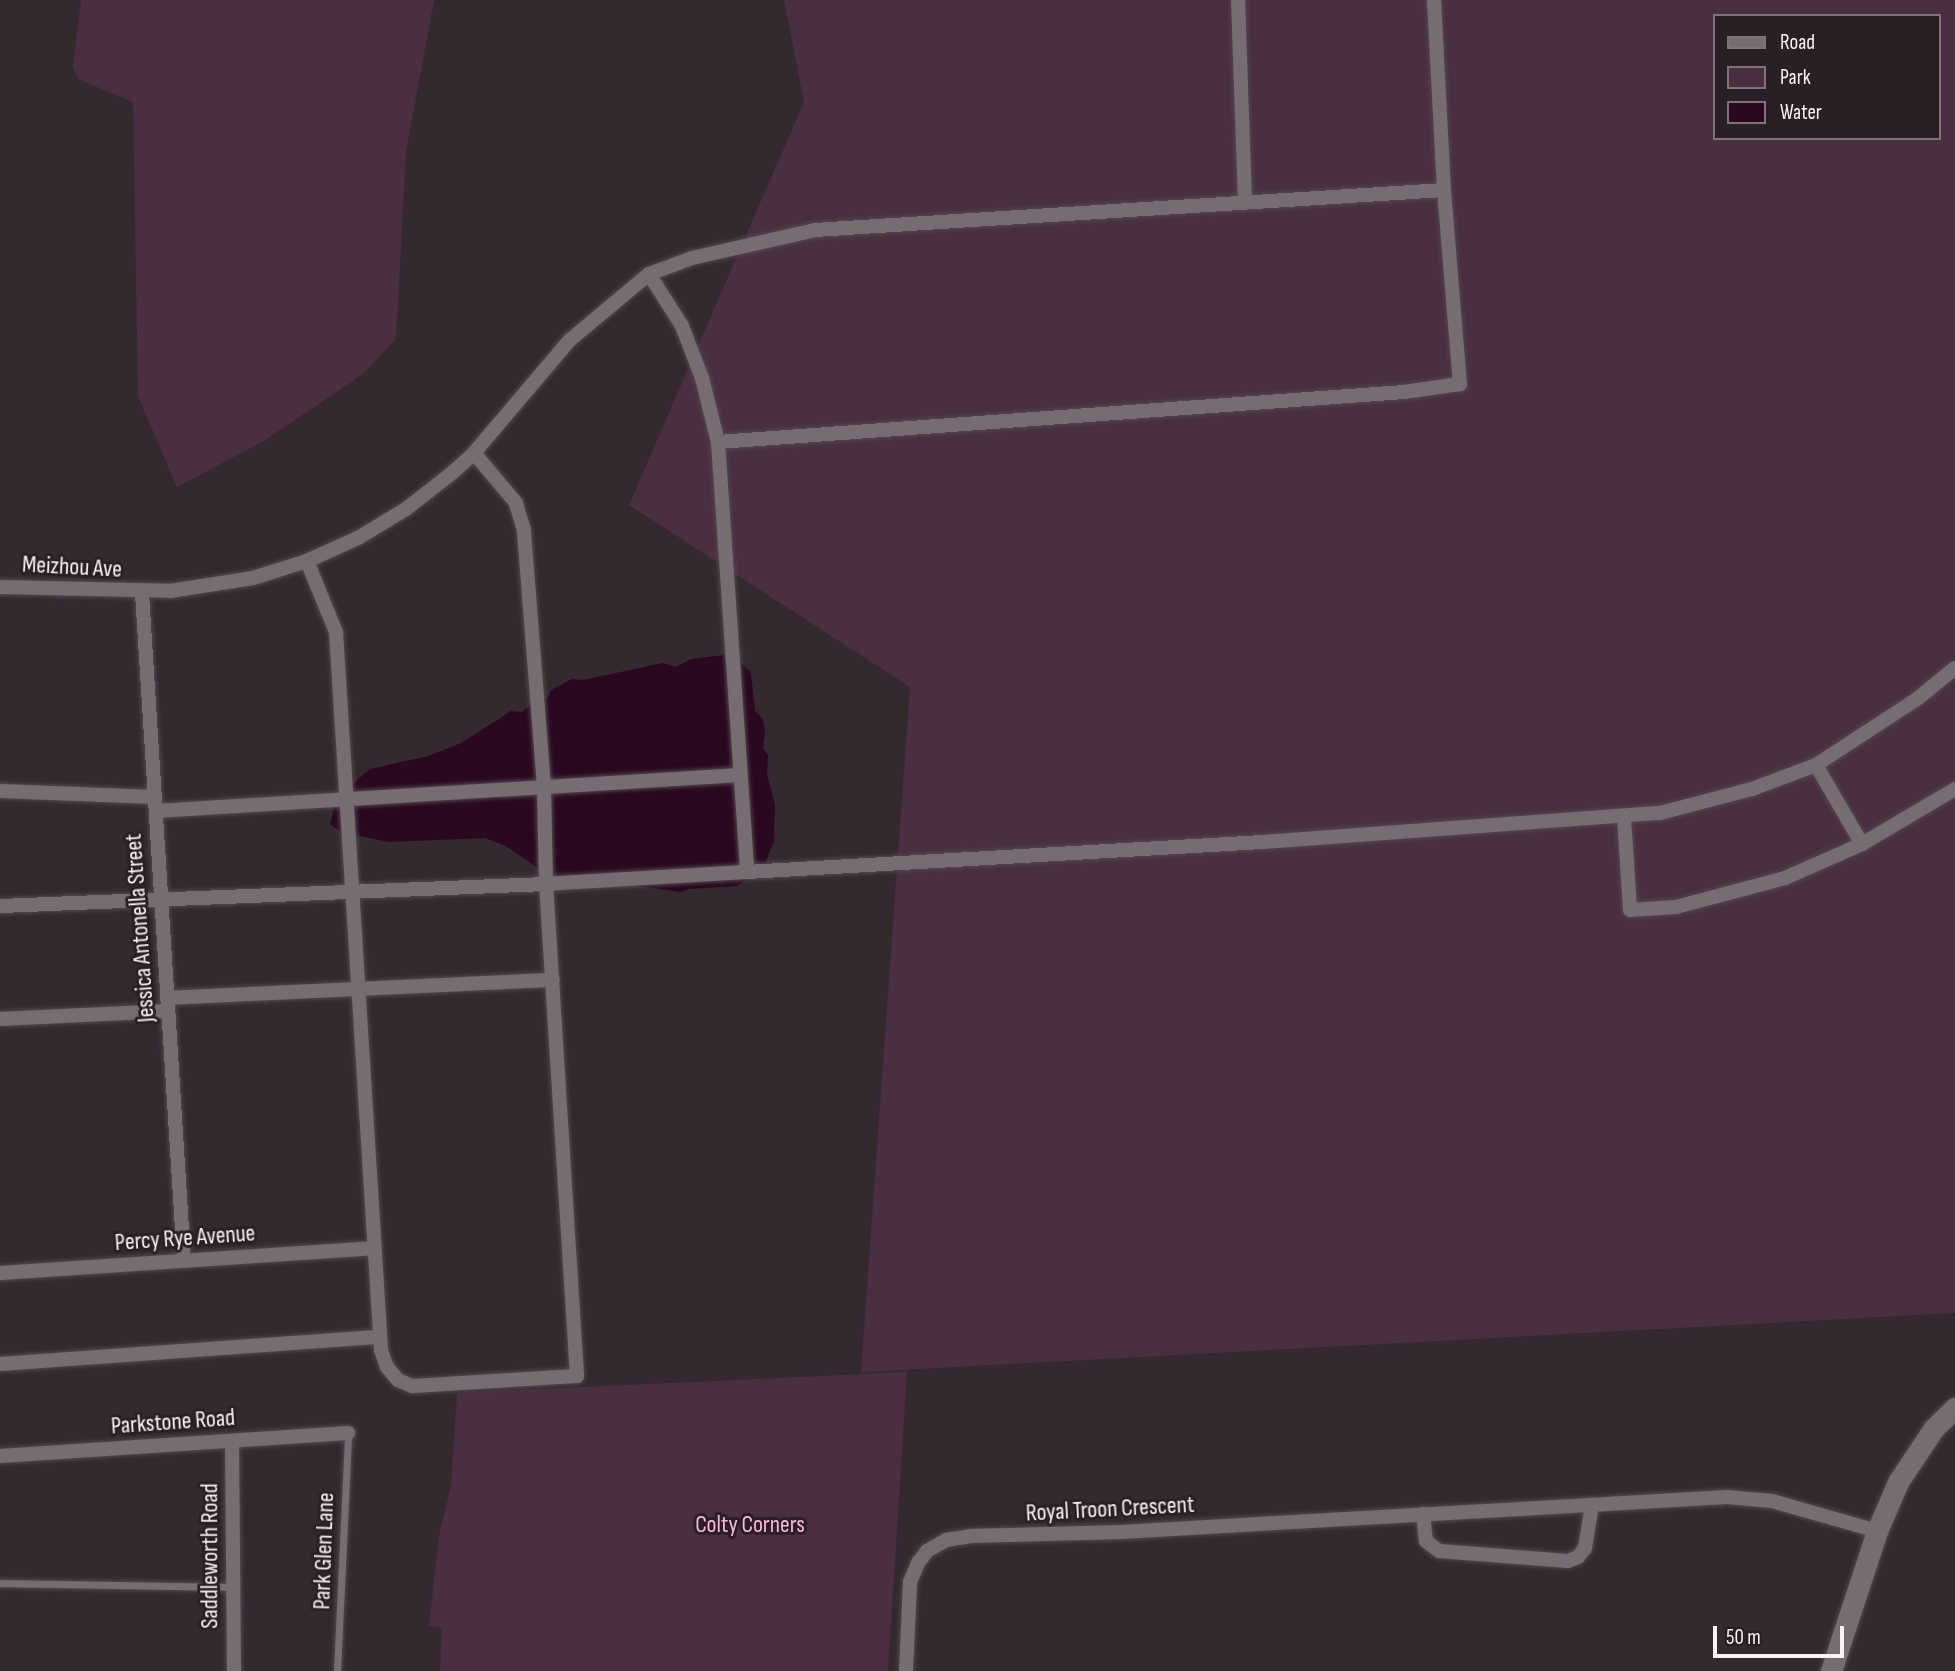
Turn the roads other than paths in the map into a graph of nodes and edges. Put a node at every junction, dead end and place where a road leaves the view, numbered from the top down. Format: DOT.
graph roads {
  1 [pos="1238,0"];
  2 [pos="1434,0"];
  3 [pos="1444,190"];
  4 [pos="1245,203"];
  5 [pos="649,274"];
  6 [pos="718,442"];
  7 [pos="474,453"];
  8 [pos="307,561"];
  9 [pos="0,587"];
  10 [pos="142,593"];
  11 [pos="1955,667"];
  12 [pos="1816,765"];
  13 [pos="740,775"];
  14 [pos="544,786"];
  15 [pos="1955,789"];
  16 [pos="0,791"];
  17 [pos="347,798"];
  18 [pos="155,804"];
  19 [pos="1624,817"];
  20 [pos="1862,844"];
  21 [pos="747,872"];
  22 [pos="546,884"];
  23 [pos="354,892"];
  24 [pos="161,899"];
  25 [pos="0,906"];
  26 [pos="553,979"];
  27 [pos="359,991"];
  28 [pos="168,1005"];
  29 [pos="0,1019"];
  30 [pos="373,1248"];
  31 [pos="184,1261"];
  32 [pos="0,1273"];
  33 [pos="380,1337"];
  34 [pos="0,1364"];
  35 [pos="1955,1408"];
  36 [pos="348,1433"];
  37 [pos="232,1441"];
  38 [pos="0,1456"];
  39 [pos="1592,1505"];
  40 [pos="1423,1514"];
  41 [pos="1877,1531"];
  42 [pos="0,1583"];
  43 [pos="233,1587"];
  44 [pos="234,1671"];
  45 [pos="338,1671"];
  46 [pos="906,1671"];
  47 [pos="1831,1671"];
  1 -- 4 [label="street"];
  2 -- 3 [label="street"];
  3 -- 4 [label="street, Meizhou Ave"];
  3 -- 6 [label="street"];
  4 -- 5 [label="street, Meizhou Ave"];
  5 -- 6 [label="street"];
  5 -- 7 [label="street, Meizhou Ave"];
  6 -- 13 [label="street"];
  7 -- 8 [label="street, Meizhou Ave"];
  7 -- 14 [label="street"];
  8 -- 10 [label="street, Meizhou Ave"];
  8 -- 17 [label="street"];
  9 -- 10 [label="street, Meizhou Ave"];
  10 -- 18 [label="street, Jessica Antonella Street"];
  11 -- 12 [label="street"];
  12 -- 19 [label="street"];
  12 -- 20 [label="street"];
  13 -- 14 [label="street"];
  13 -- 21 [label="street"];
  14 -- 17 [label="street"];
  14 -- 22 [label="street"];
  15 -- 20 [label="street"];
  16 -- 18 [label="street"];
  17 -- 18 [label="street"];
  17 -- 23 [label="street"];
  18 -- 24 [label="street, Jessica Antonella Street"];
  19 -- 20 [label="street"];
  19 -- 21 [label="street"];
  21 -- 22 [label="street"];
  22 -- 23 [label="street"];
  22 -- 26 [label="street"];
  23 -- 24 [label="street"];
  23 -- 27 [label="street"];
  24 -- 25 [label="street"];
  24 -- 28 [label="street, Jessica Antonella Street"];
  26 -- 27 [label="street"];
  26 -- 33 [label="street"];
  27 -- 28 [label="street"];
  27 -- 30 [label="street"];
  28 -- 29 [label="street"];
  28 -- 31 [label="street, Jessica Antonella Street"];
  30 -- 31 [label="street, Percy Rye Avenue"];
  30 -- 33 [label="street"];
  31 -- 32 [label="street, Percy Rye Avenue"];
  33 -- 34 [label="street"];
  35 -- 41 [label="street"];
  36 -- 37 [label="street, Parkstone Road"];
  36 -- 45 [label="lane, Park Glen Lane"];
  37 -- 38 [label="street, Parkstone Road"];
  37 -- 43 [label="street, Saddleworth Road"];
  39 -- 40 [label="street, Royal Troon Crescent"];
  39 -- 40 [label="street"];
  39 -- 41 [label="street, Royal Troon Crescent"];
  40 -- 46 [label="street, Royal Troon Crescent"];
  41 -- 47 [label="street"];
  42 -- 43 [label="lane"];
  43 -- 44 [label="street, Saddleworth Road"];
}
